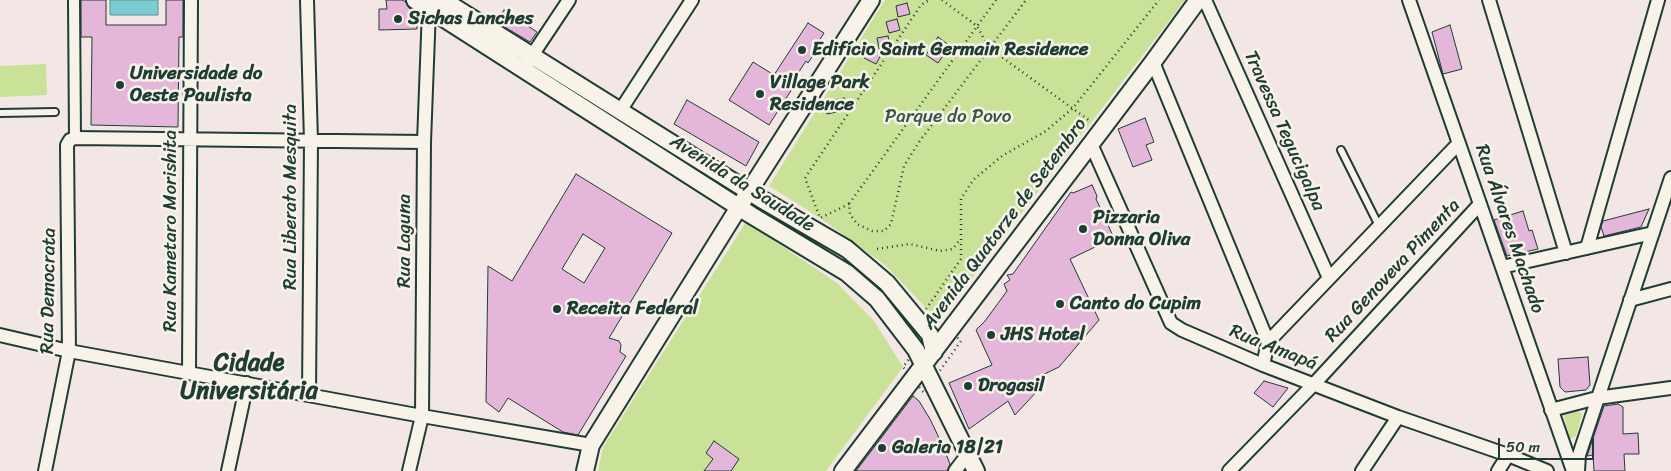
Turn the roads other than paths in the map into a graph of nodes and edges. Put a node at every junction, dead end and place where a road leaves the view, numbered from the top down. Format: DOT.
graph roads {
  1 [pos="74,0"];
  2 [pos="191,0"];
  3 [pos="307,0"];
  4 [pos="415,0"];
  5 [pos="443,0"];
  6 [pos="569,0"];
  7 [pos="692,0"];
  8 [pos="871,0"];
  9 [pos="1198,0"];
  10 [pos="1205,0"];
  11 [pos="1409,0"];
  12 [pos="1490,0"];
  13 [pos="1658,0"];
  14 [pos="432,5"];
  15 [pos="1153,62"];
  16 [pos="528,63"];
  17 [pos="620,111"];
  18 [pos="55,112"];
  19 [pos="0,114"];
  20 [pos="72,139"];
  21 [pos="190,140"];
  22 [pos="311,141"];
  23 [pos="424,142"];
  24 [pos="1459,142"];
  25 [pos="1091,144"];
  26 [pos="1341,150"];
  27 [pos="1671,178"];
  28 [pos="749,191"];
  29 [pos="1480,204"];
  30 [pos="738,207"];
  31 [pos="1379,226"];
  32 [pos="1653,233"];
  33 [pos="1587,248"];
  34 [pos="1566,253"];
  35 [pos="1502,267"];
  36 [pos="1329,278"];
  37 [pos="1671,289"];
  38 [pos="1630,300"];
  39 [pos="0,335"];
  40 [pos="1268,342"];
  41 [pos="69,351"];
  42 [pos="929,358"];
  43 [pos="1263,365"];
  44 [pos="189,373"];
  45 [pos="247,383"];
  46 [pos="1314,384"];
  47 [pos="1671,388"];
  48 [pos="309,395"];
  49 [pos="1597,398"];
  50 [pos="1551,410"];
  51 [pos="422,416"];
  52 [pos="1398,417"];
  53 [pos="591,445"];
  54 [pos="968,454"];
  55 [pos="1508,455"];
  56 [pos="45,471"];
  57 [pos="228,471"];
  58 [pos="409,471"];
  59 [pos="585,471"];
  60 [pos="843,471"];
  61 [pos="955,471"];
  62 [pos="976,471"];
  63 [pos="1229,471"];
  64 [pos="1362,471"];
  65 [pos="1498,471"];
  66 [pos="1547,471"];
  67 [pos="1573,471"];
  68 [pos="1578,471"];
  1 -- 20 [label="street"];
  2 -- 21 [label="street, Rua Kametaro Morishita"];
  3 -- 22 [label="street, Rua Liberato Mesquita"];
  4 -- 14 [label="street, Avenida da Saudade"];
  5 -- 16 [label="street, Avenida da Saudade"];
  6 -- 16 [label="street"];
  7 -- 17 [label="street"];
  8 -- 28 [label="street"];
  9 -- 15 [label="street, Avenida Quatorze de Setembro"];
  10 -- 36 [label="street, Travessa Tegucigalpa"];
  11 -- 24 [label="street, Rua Álvares Machado"];
  12 -- 34 [label="street"];
  13 -- 33 [label="street"];
  14 -- 16 [label="street, Avenida da Saudade"];
  14 -- 23 [label="street, Rua Laguna"];
  15 -- 25 [label="street, Avenida Quatorze de Setembro"];
  15 -- 40 [label="street"];
  16 -- 17 [label="street, Avenida da Saudade"];
  16 -- 30 [label="street, Avenida da Saudade"];
  17 -- 28 [label="street, Avenida da Saudade"];
  18 -- 19 [label="lane"];
  20 -- 21 [label="street"];
  20 -- 41 [label="street, Rua Democrata"];
  21 -- 22 [label="street"];
  21 -- 44 [label="street, Rua Kametaro Morishita"];
  22 -- 23 [label="street"];
  22 -- 48 [label="street, Rua Liberato Mesquita"];
  23 -- 51 [label="street, Rua Laguna"];
  24 -- 29 [label="street, Rua Álvares Machado"];
  24 -- 31 [label="street"];
  25 -- 42 [label="street, Avenida Quatorze de Setembro"];
  25 -- 43 [label="street, Rua Amapá"];
  26 -- 31 [label="lane"];
  27 -- 32 [label="street"];
  28 -- 30 [label="street"];
  28 -- 42 [label="street, Avenida da Saudade"];
  29 -- 35 [label="street, Rua Álvares Machado"];
  29 -- 46 [label="street, Rua Genoveva Pimenta"];
  30 -- 42 [label="street, Avenida da Saudade"];
  30 -- 53 [label="street"];
  31 -- 36 [label="street"];
  32 -- 33 [label="street"];
  32 -- 38 [label="street"];
  33 -- 34 [label="street"];
  34 -- 35 [label="street"];
  35 -- 50 [label="street, Rua Álvares Machado"];
  36 -- 40 [label="street"];
  37 -- 38 [label="street"];
  38 -- 49 [label="street"];
  39 -- 41 [label="street"];
  40 -- 43 [label="street"];
  41 -- 44 [label="street"];
  41 -- 56 [label="street, Rua Democrata"];
  42 -- 54 [label="street, Avenida da Saudade"];
  42 -- 60 [label="street, Avenida Quatorze de Setembro"];
  43 -- 46 [label="street, Rua Amapá"];
  44 -- 45 [label="street"];
  45 -- 48 [label="street"];
  45 -- 57 [label="street"];
  46 -- 52 [label="street, Rua Amapá"];
  46 -- 63 [label="street, Rua Genoveva Pimenta"];
  47 -- 49 [label="street"];
  48 -- 51 [label="street"];
  49 -- 50 [label="street"];
  49 -- 68 [label="street"];
  50 -- 67 [label="street, Rua Álvares Machado"];
  51 -- 53 [label="street"];
  51 -- 58 [label="street, Rua Laguna"];
  52 -- 55 [label="street, Rua Amapá"];
  52 -- 64 [label="street"];
  53 -- 59 [label="street"];
  54 -- 61 [label="street"];
  54 -- 62 [label="street, Avenida da Saudade"];
  55 -- 65 [label="street"];
  55 -- 66 [label="street, Rua Amapá"];
}
